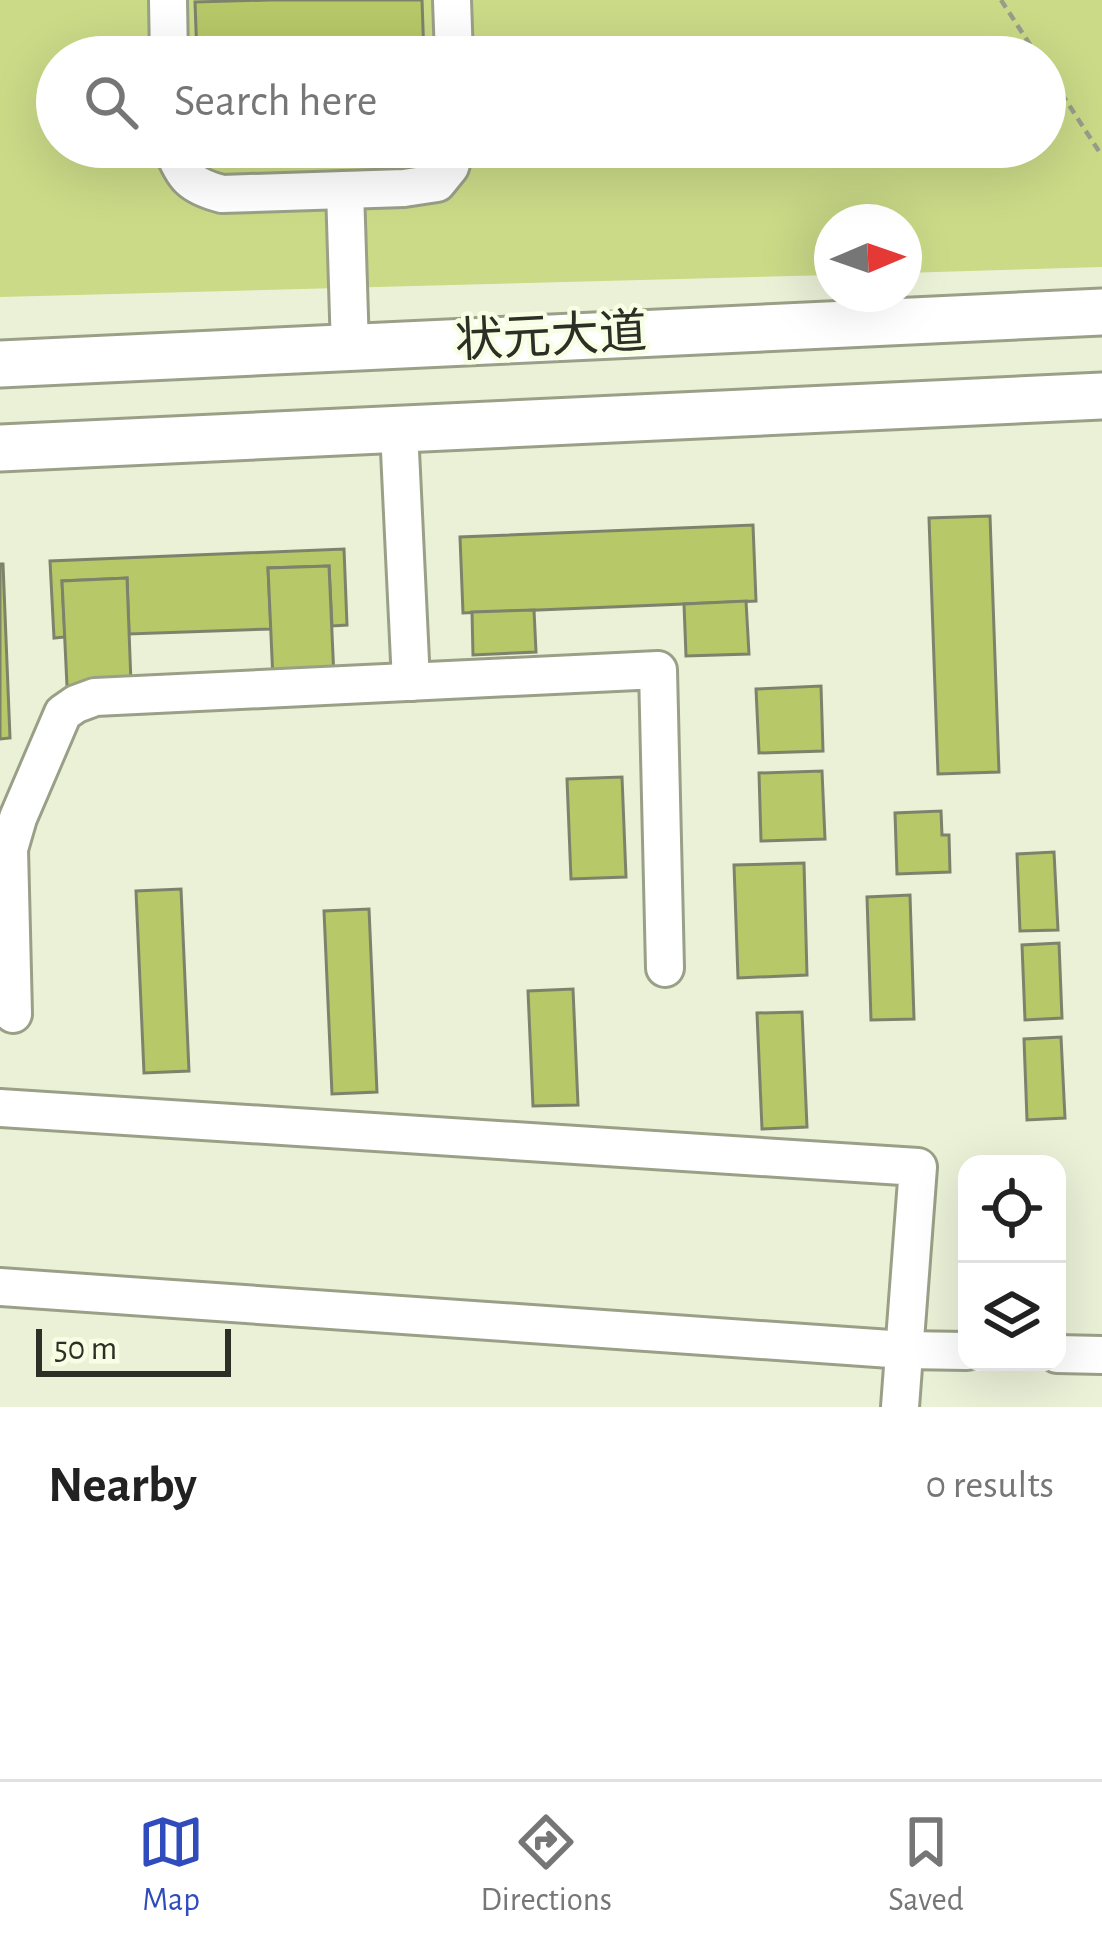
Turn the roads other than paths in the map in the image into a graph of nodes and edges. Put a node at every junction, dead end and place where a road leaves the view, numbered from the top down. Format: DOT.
graph roads {
  1 [pos="168,0"];
  2 [pos="452,0"];
  3 [pos="169,36"];
  4 [pos="453,36"];
  5 [pos="181,168"];
  6 [pos="449,168"];
  7 [pos="345,190"];
  8 [pos="1102,312"];
  9 [pos="350,348"];
  10 [pos="0,364"];
  11 [pos="1102,396"];
  12 [pos="398,430"];
  13 [pos="0,448"];
  14 [pos="411,682"];
  15 [pos="665,968"];
  16 [pos="13,1014"];
  17 [pos="0,1108"];
  18 [pos="0,1287"];
  19 [pos="904,1350"];
  20 [pos="958,1351"];
  21 [pos="1066,1354"];
  22 [pos="1102,1355"];
  23 [pos="900,1407"];
  1 -- 3 [label="street"];
  2 -- 4 [label="street"];
  5 -- 7 [label="street"];
  6 -- 7 [label="street"];
  7 -- 9 [label="street"];
  8 -- 9 [label="main road, 状元大道"];
  9 -- 10 [label="main road, 状元大道"];
  11 -- 12 [label="main road, 状元大道"];
  12 -- 13 [label="main road, 状元大道"];
  12 -- 14 [label="street"];
  14 -- 15 [label="street"];
  14 -- 16 [label="street"];
  17 -- 19 [label="street"];
  18 -- 19 [label="street"];
  19 -- 20 [label="street"];
  19 -- 23 [label="street"];
  21 -- 22 [label="street"];
}
